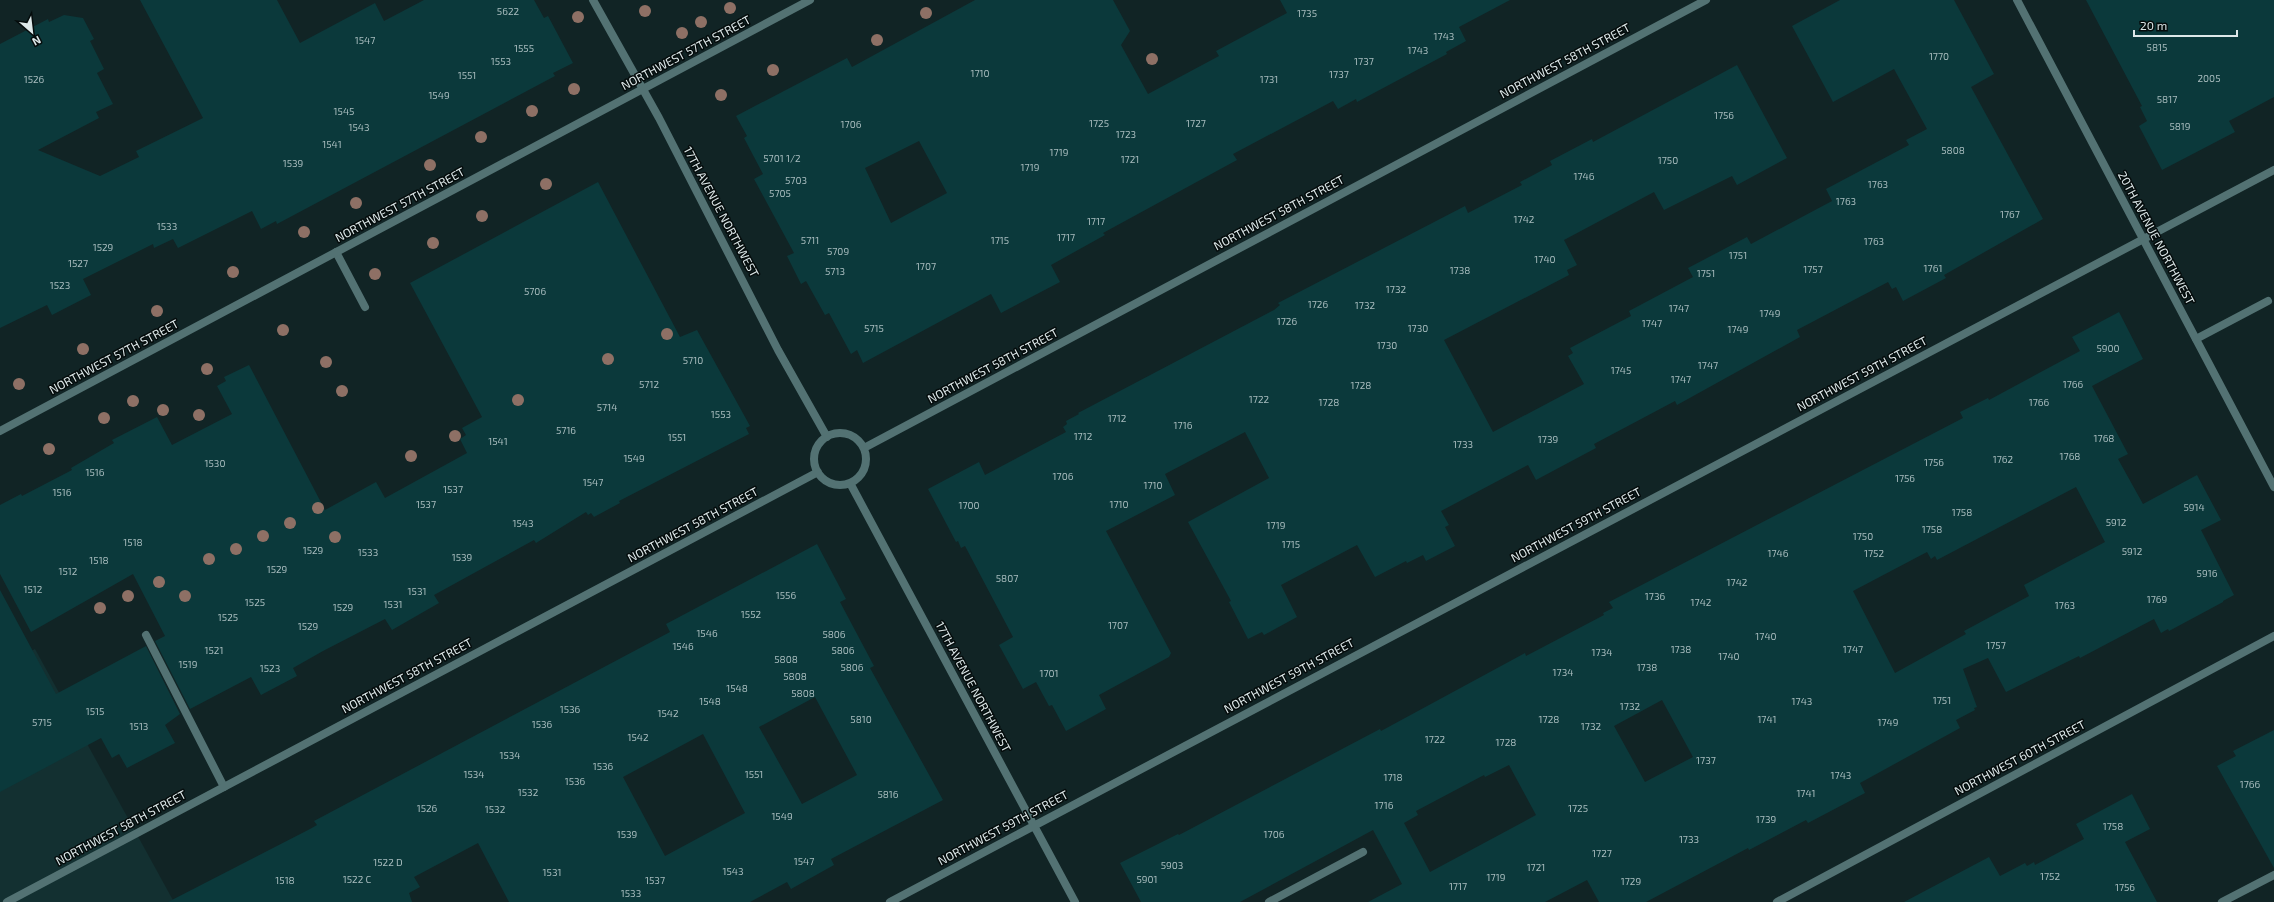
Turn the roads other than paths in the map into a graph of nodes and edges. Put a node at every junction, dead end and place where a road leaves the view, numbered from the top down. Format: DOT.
graph roads {
  1 [pos="593,0"];
  2 [pos="810,0"];
  3 [pos="1706,0"];
  4 [pos="2017,0"];
  5 [pos="642,90"];
  6 [pos="2274,170"];
  7 [pos="2143,239"];
  8 [pos="336,252"];
  9 [pos="2268,301"];
  10 [pos="364,307"];
  11 [pos="2196,339"];
  12 [pos="0,431"];
  13 [pos="827,437"];
  14 [pos="864,448"];
  15 [pos="818,472"];
  16 [pos="850,483"];
  17 [pos="2274,487"];
  18 [pos="146,635"];
  19 [pos="2274,636"];
  20 [pos="224,787"];
  21 [pos="1034,825"];
  22 [pos="1362,852"];
  23 [pos="2274,874"];
  24 [pos="7,902"];
  25 [pos="890,902"];
  26 [pos="1075,902"];
  27 [pos="1269,902"];
  28 [pos="1777,902"];
  29 [pos="2222,902"];
  1 -- 5 [label="street, 17TH AVENUE NORTHWEST"];
  2 -- 5 [label="street, NORTHWEST 57TH STREET"];
  3 -- 14 [label="street, NORTHWEST 58TH STREET"];
  4 -- 7 [label="street, 20TH AVENUE NORTHWEST"];
  5 -- 8 [label="street, NORTHWEST 57TH STREET"];
  5 -- 13 [label="street, 17TH AVENUE NORTHWEST"];
  6 -- 7 [label="street, NORTHWEST 59TH STREET"];
  7 -- 11 [label="street, 20TH AVENUE NORTHWEST"];
  7 -- 21 [label="street, NORTHWEST 59TH STREET"];
  8 -- 10 [label="street"];
  8 -- 12 [label="street, NORTHWEST 57TH STREET"];
  9 -- 11 [label="street"];
  11 -- 17 [label="street, 20TH AVENUE NORTHWEST"];
  13 -- 14 [label="street"];
  13 -- 15 [label="street"];
  14 -- 16 [label="street"];
  15 -- 16 [label="street"];
  15 -- 20 [label="street, NORTHWEST 58TH STREET"];
  16 -- 21 [label="street, 17TH AVENUE NORTHWEST"];
  18 -- 20 [label="street"];
  19 -- 28 [label="street, NORTHWEST 60TH STREET"];
  20 -- 24 [label="street, NORTHWEST 58TH STREET"];
  21 -- 25 [label="street, NORTHWEST 59TH STREET"];
  21 -- 26 [label="street, 17TH AVENUE NORTHWEST"];
  22 -- 27 [label="street"];
  23 -- 29 [label="street"];
}
